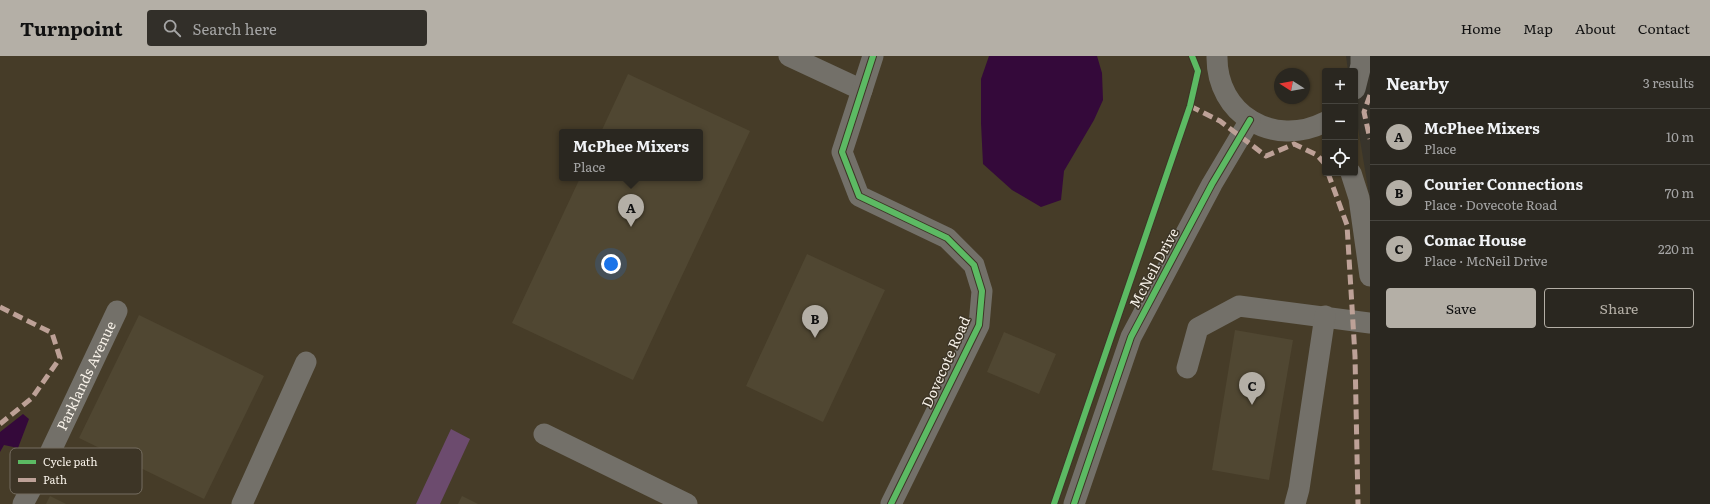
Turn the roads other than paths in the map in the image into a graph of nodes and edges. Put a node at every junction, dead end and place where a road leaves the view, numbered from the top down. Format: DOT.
graph roads {
  1 [pos="789,56"];
  2 [pos="873,56"];
  3 [pos="1217,56"];
  4 [pos="1361,56"];
  5 [pos="1358,77"];
  6 [pos="862,90"];
  7 [pos="1250,120"];
  8 [pos="1322,124"];
  9 [pos="1352,176"];
  10 [pos="1370,276"];
  11 [pos="117,311"];
  12 [pos="1325,316"];
  13 [pos="1370,323"];
  14 [pos="306,362"];
  15 [pos="1187,368"];
  16 [pos="544,434"];
  17 [pos="52,448"];
  18 [pos="28,494"];
  19 [pos="22,504"];
  20 [pos="242,504"];
  21 [pos="687,504"];
  22 [pos="891,504"];
  23 [pos="1074,504"];
  24 [pos="1295,504"];
  1 -- 6 [label="street"];
  2 -- 6 [label="street, Dovecote Road"];
  3 -- 7 [label="street"];
  4 -- 5 [label="street"];
  6 -- 22 [label="street, Dovecote Road"];
  7 -- 8 [label="street"];
  7 -- 23 [label="street, McNeil Drive"];
  9 -- 10 [label="street"];
  11 -- 17 [label="street, Parklands Avenue"];
  12 -- 13 [label="street"];
  12 -- 15 [label="street"];
  12 -- 24 [label="street"];
  14 -- 20 [label="street"];
  16 -- 21 [label="street"];
  18 -- 19 [label="street, Parklands Avenue"];
}
